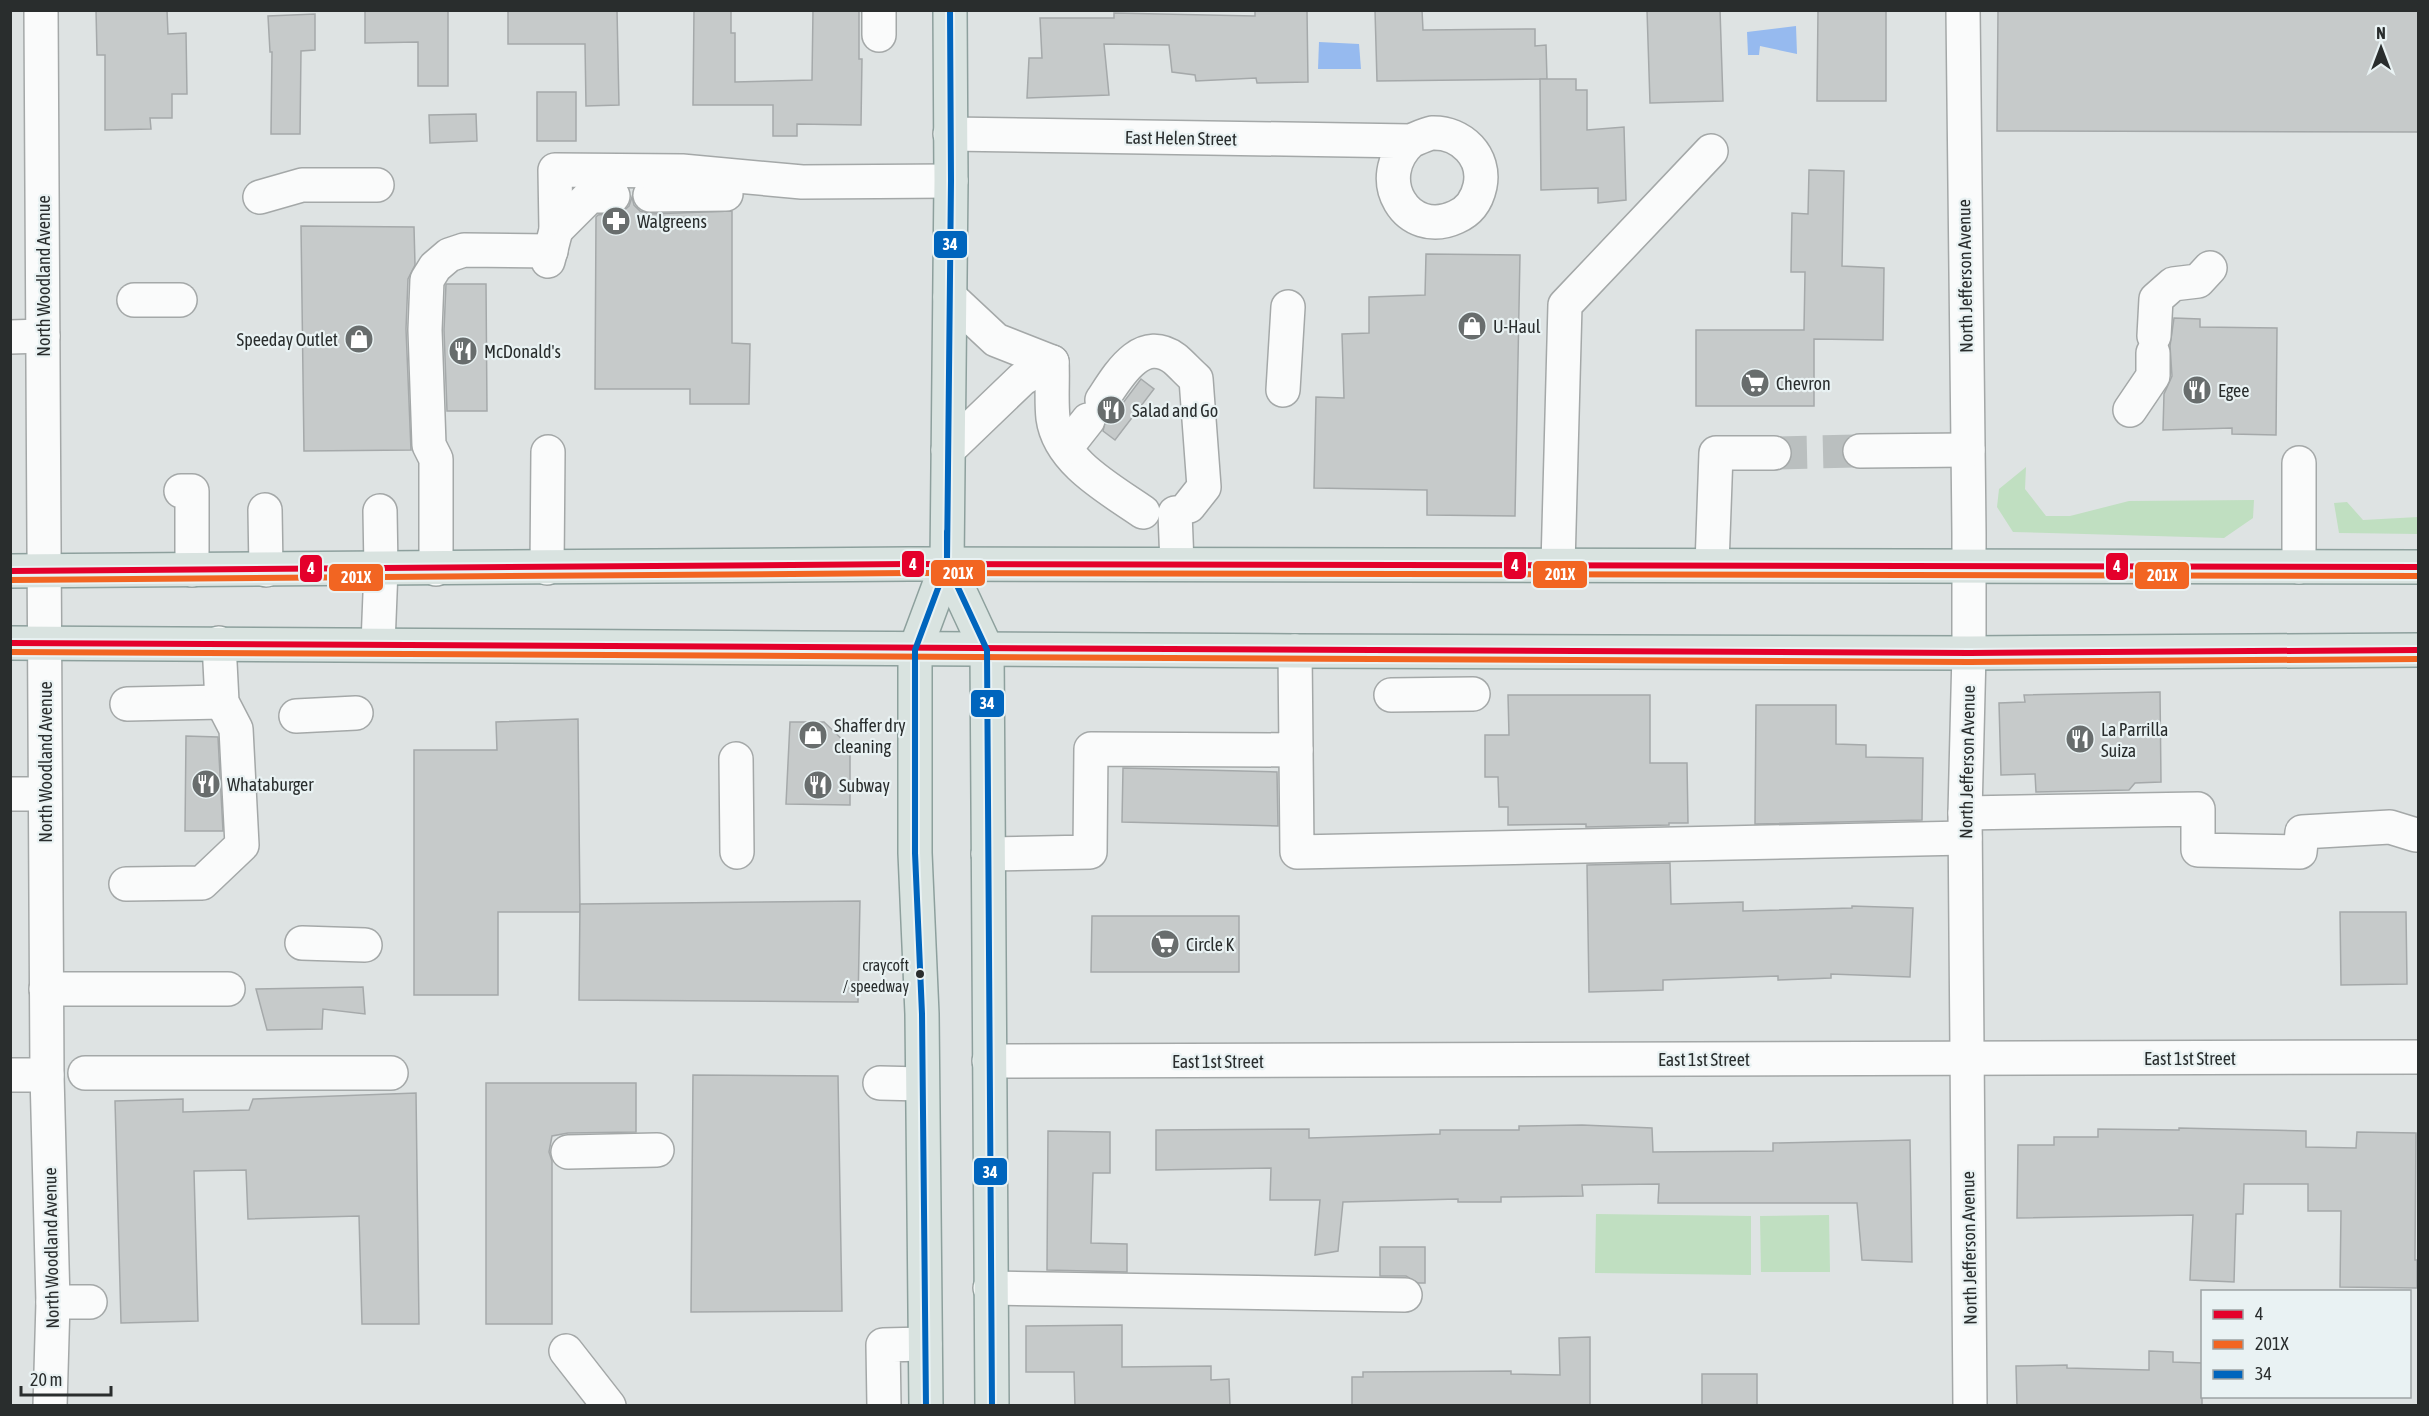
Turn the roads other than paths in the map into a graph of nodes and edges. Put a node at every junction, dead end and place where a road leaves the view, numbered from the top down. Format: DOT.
graph roads {
  1 [pos="41,10"];
  2 [pos="950,10"];
  3 [pos="1963,10"];
  4 [pos="951,134"];
  5 [pos="1411,141"];
  6 [pos="1711,152"];
  7 [pos="802,182"];
  8 [pos="951,182"];
  9 [pos="377,185"];
  10 [pos="650,195"];
  11 [pos="614,196"];
  12 [pos="260,197"];
  13 [pos="552,247"];
  14 [pos="2210,268"];
  15 [pos="950,297"];
  16 [pos="134,300"];
  17 [pos="180,300"];
  18 [pos="1288,307"];
  19 [pos="43,336"];
  20 [pos="10,337"];
  21 [pos="1052,362"];
  22 [pos="1283,390"];
  23 [pos="2130,410"];
  24 [pos="1066,448"];
  25 [pos="948,450"];
  26 [pos="1968,450"];
  27 [pos="1860,451"];
  28 [pos="548,452"];
  29 [pos="1774,453"];
  30 [pos="2299,463"];
  31 [pos="181,491"];
  32 [pos="265,510"];
  33 [pos="380,511"];
  34 [pos="1143,512"];
  35 [pos="947,564"];
  36 [pos="1177,564"];
  37 [pos="1558,564"];
  38 [pos="1712,564"];
  39 [pos="1969,567"];
  40 [pos="2299,567"];
  41 [pos="2418,567"];
  42 [pos="381,568"];
  43 [pos="436,568"];
  44 [pos="547,568"];
  45 [pos="10,570"];
  46 [pos="44,570"];
  47 [pos="192,570"];
  48 [pos="266,570"];
  49 [pos="45,642"];
  50 [pos="10,643"];
  51 [pos="219,643"];
  52 [pos="378,644"];
  53 [pos="915,650"];
  54 [pos="987,650"];
  55 [pos="2418,650"];
  56 [pos="1295,651"];
  57 [pos="1969,653"];
  58 [pos="1473,694"];
  59 [pos="1391,695"];
  60 [pos="222,702"];
  61 [pos="127,704"];
  62 [pos="356,713"];
  63 [pos="296,716"];
  64 [pos="1296,750"];
  65 [pos="736,759"];
  66 [pos="10,794"];
  67 [pos="45,794"];
  68 [pos="1965,825"];
  69 [pos="2416,835"];
  70 [pos="737,852"];
  71 [pos="988,854"];
  72 [pos="126,884"];
  73 [pos="302,943"];
  74 [pos="365,945"];
  75 [pos="46,988"];
  76 [pos="228,989"];
  77 [pos="2418,1057"];
  78 [pos="1967,1059"];
  79 [pos="989,1061"];
  80 [pos="85,1073"];
  81 [pos="392,1073"];
  82 [pos="10,1075"];
  83 [pos="47,1075"];
  84 [pos="880,1083"];
  85 [pos="922,1084"];
  86 [pos="657,1150"];
  87 [pos="568,1152"];
  88 [pos="990,1288"];
  89 [pos="1405,1295"];
  90 [pos="53,1302"];
  91 [pos="90,1302"];
  92 [pos="925,1344"];
  93 [pos="566,1351"];
  94 [pos="51,1406"];
  95 [pos="609,1406"];
  96 [pos="884,1406"];
  97 [pos="926,1406"];
  98 [pos="992,1406"];
  99 [pos="1970,1406"];
  1 -- 19 [label="street, North Woodland Avenue"];
  2 -- 4 [label="main road"];
  3 -- 26 [label="street, North Jefferson Avenue"];
  4 -- 5 [label="street, East Helen Street"];
  4 -- 8 [label="main road"];
  6 -- 37 [label="street"];
  7 -- 8 [label="street"];
  7 -- 10 [label="street"];
  7 -- 13 [label="street"];
  8 -- 15 [label="main road"];
  9 -- 12 [label="street"];
  11 -- 13 [label="street"];
  13 -- 43 [label="street"];
  14 -- 23 [label="street"];
  15 -- 21 [label="street"];
  15 -- 25 [label="main road"];
  16 -- 17 [label="street"];
  18 -- 22 [label="street"];
  19 -- 20 [label="street"];
  19 -- 46 [label="street, North Woodland Avenue"];
  21 -- 24 [label="street"];
  21 -- 25 [label="street"];
  24 -- 34 [label="street"];
  24 -- 36 [label="street"];
  25 -- 35 [label="main road"];
  26 -- 27 [label="street"];
  26 -- 39 [label="street, North Jefferson Avenue"];
  28 -- 44 [label="street"];
  29 -- 38 [label="street"];
  30 -- 40 [label="street"];
  31 -- 47 [label="street"];
  32 -- 48 [label="street"];
  33 -- 42 [label="street"];
  35 -- 36 [label="main road"];
  35 -- 44 [label="main road"];
  35 -- 53 [label="main road"];
  35 -- 54 [label="main road"];
  36 -- 37 [label="main road"];
  37 -- 38 [label="main road"];
  38 -- 39 [label="main road"];
  39 -- 40 [label="main road"];
  39 -- 57 [label="street, North Jefferson Avenue"];
  40 -- 41 [label="main road"];
  42 -- 43 [label="main road"];
  42 -- 48 [label="main road"];
  42 -- 52 [label="street"];
  43 -- 44 [label="main road"];
  45 -- 46 [label="main road"];
  46 -- 47 [label="main road"];
  46 -- 49 [label="street, North Woodland Avenue"];
  47 -- 48 [label="main road"];
  49 -- 50 [label="main road"];
  49 -- 51 [label="main road"];
  49 -- 67 [label="street, North Woodland Avenue"];
  51 -- 52 [label="main road"];
  51 -- 60 [label="street"];
  52 -- 53 [label="main road"];
  53 -- 54 [label="main road"];
  53 -- 85 [label="main road"];
  54 -- 56 [label="main road"];
  54 -- 71 [label="main road"];
  55 -- 57 [label="main road"];
  56 -- 57 [label="main road"];
  56 -- 64 [label="street"];
  57 -- 68 [label="street, North Jefferson Avenue"];
  58 -- 59 [label="street"];
  60 -- 61 [label="street"];
  60 -- 72 [label="street"];
  62 -- 63 [label="street"];
  64 -- 68 [label="street"];
  64 -- 71 [label="street"];
  65 -- 70 [label="street"];
  66 -- 67 [label="street"];
  67 -- 75 [label="street, North Woodland Avenue"];
  68 -- 69 [label="street"];
  68 -- 78 [label="street, North Jefferson Avenue"];
  71 -- 79 [label="main road"];
  73 -- 74 [label="street"];
  75 -- 76 [label="street"];
  75 -- 83 [label="street, North Woodland Avenue"];
  77 -- 78 [label="street, East 1st Street"];
  78 -- 79 [label="street, East 1st Street"];
  78 -- 99 [label="street, North Jefferson Avenue"];
  79 -- 88 [label="main road"];
  80 -- 81 [label="street"];
  82 -- 83 [label="street"];
  83 -- 90 [label="street, North Woodland Avenue"];
  84 -- 85 [label="street"];
  85 -- 92 [label="main road"];
  86 -- 87 [label="street"];
  88 -- 89 [label="street"];
  88 -- 98 [label="main road"];
  90 -- 91 [label="street"];
  90 -- 94 [label="street, North Woodland Avenue"];
  92 -- 96 [label="street"];
  92 -- 97 [label="main road"];
  93 -- 95 [label="street"];
}
